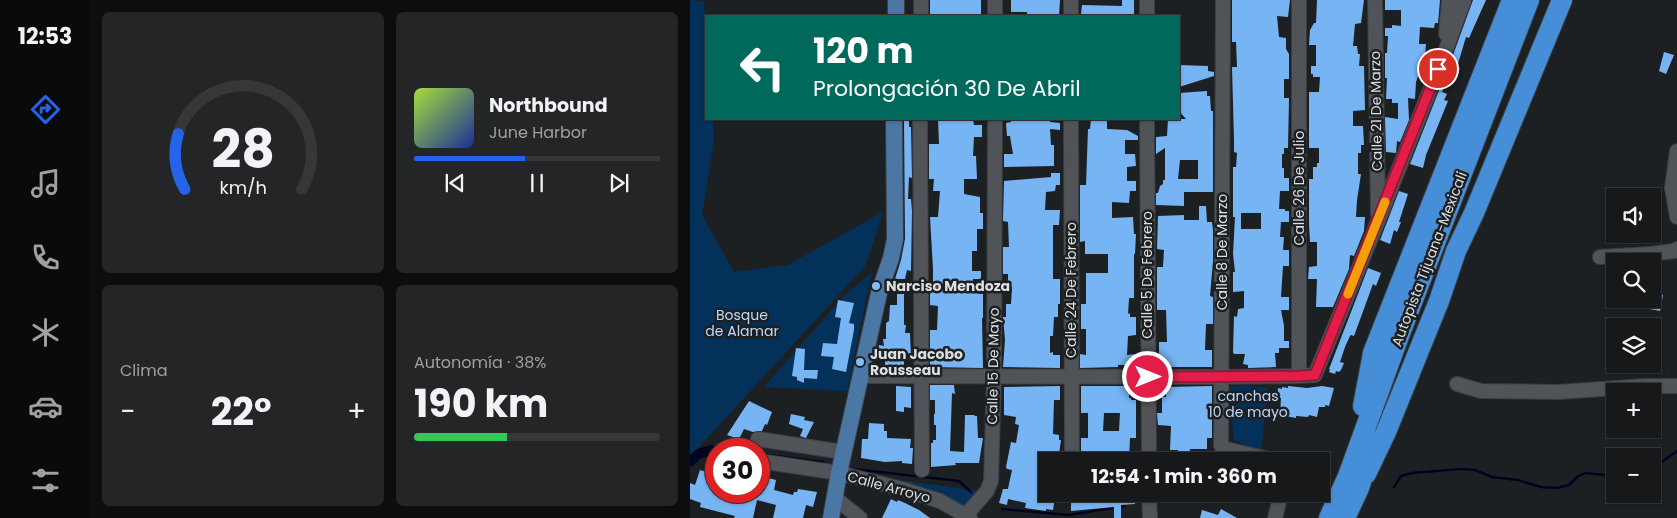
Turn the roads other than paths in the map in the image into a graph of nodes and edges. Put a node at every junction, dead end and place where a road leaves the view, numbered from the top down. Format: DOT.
graph roads {
  1 [pos="896,0"];
  2 [pos="921,0"];
  3 [pos="995,0"];
  4 [pos="1070,0"];
  5 [pos="1147,0"];
  6 [pos="1223,0"];
  7 [pos="1299,0"];
  8 [pos="1375,0"];
  9 [pos="1448,0"];
  10 [pos="1464,0"];
  11 [pos="1512,0"];
  12 [pos="1529,0"];
  13 [pos="1555,3"];
  14 [pos="896,15"];
  15 [pos="921,15"];
  16 [pos="995,15"];
  17 [pos="1071,15"];
  18 [pos="1147,15"];
  19 [pos="1445,52"];
  20 [pos="894,120"];
  21 [pos="920,120"];
  22 [pos="995,120"];
  23 [pos="1071,120"];
  24 [pos="1147,120"];
  25 [pos="1677,151"];
  26 [pos="1677,218"];
  27 [pos="1378,221"];
  28 [pos="1677,249"];
  29 [pos="1600,257"];
  30 [pos="860,376"];
  31 [pos="920,376"];
  32 [pos="994,376"];
  33 [pos="1072,376"];
  34 [pos="1298,376"];
  35 [pos="1148,377"];
  36 [pos="1222,377"];
  37 [pos="1457,384"];
  38 [pos="1677,386"];
  39 [pos="770,441"];
  40 [pos="843,452"];
  41 [pos="1072,452"];
  42 [pos="1149,452"];
  43 [pos="1239,452"];
  44 [pos="770,463"];
  45 [pos="922,470"];
  46 [pos="838,473"];
  47 [pos="1354,482"];
  48 [pos="835,498"];
  49 [pos="1149,502"];
  50 [pos="1279,502"];
  51 [pos="968,517"];
  52 [pos="831,518"];
  53 [pos="860,518"];
  54 [pos="1150,518"];
  55 [pos="1275,518"];
  56 [pos="1329,518"];
  57 [pos="1345,518"];
  1 -- 14 [label="main road"];
  2 -- 15 [label="street"];
  3 -- 16 [label="street"];
  4 -- 17 [label="street"];
  5 -- 18 [label="street"];
  6 -- 36 [label="street, Calle 8 De Marzo"];
  7 -- 34 [label="street, Calle 26 De Julio"];
  8 -- 27 [label="street, Calle 21 De Marzo"];
  9 -- 19 [label="street"];
  10 -- 19 [label="street"];
  11 -- 47 [label="highway"];
  12 -- 47 [label="highway, Autopista Tijuana-Mexicali"];
  13 -- 47 [label="highway"];
  19 -- 27 [label="street"];
  20 -- 30 [label="main road"];
  21 -- 31 [label="street"];
  22 -- 32 [label="street, Calle 15 De Mayo"];
  23 -- 33 [label="street, Calle 24 De Febrero"];
  24 -- 35 [label="street, Calle 5 De Febrero"];
  25 -- 26 [label="street"];
  27 -- 34 [label="street"];
  28 -- 29 [label="street"];
  30 -- 31 [label="street"];
  30 -- 40 [label="main road"];
  31 -- 32 [label="street"];
  31 -- 45 [label="street"];
  32 -- 33 [label="street"];
  32 -- 51 [label="street, Calle 15 De Mayo"];
  33 -- 35 [label="street"];
  33 -- 41 [label="street, Calle 24 De Febrero"];
  34 -- 36 [label="street"];
  35 -- 36 [label="street"];
  35 -- 42 [label="street, Calle 5 De Febrero"];
  36 -- 43 [label="street, Calle 8 De Marzo"];
  37 -- 38 [label="street"];
  39 -- 40 [label="street, Calle Arroyo"];
  40 -- 46 [label="main road"];
  44 -- 46 [label="street, Calle Arroyo"];
  46 -- 48 [label="main road"];
  46 -- 51 [label="street, Calle Arroyo"];
  47 -- 56 [label="highway, Autopista Tijuana-Mexicali"];
  47 -- 57 [label="highway, Autopista Tijuana-Mexicali"];
  48 -- 52 [label="main road"];
  48 -- 53 [label="street"];
  49 -- 54 [label="street"];
  50 -- 55 [label="street"];
}
